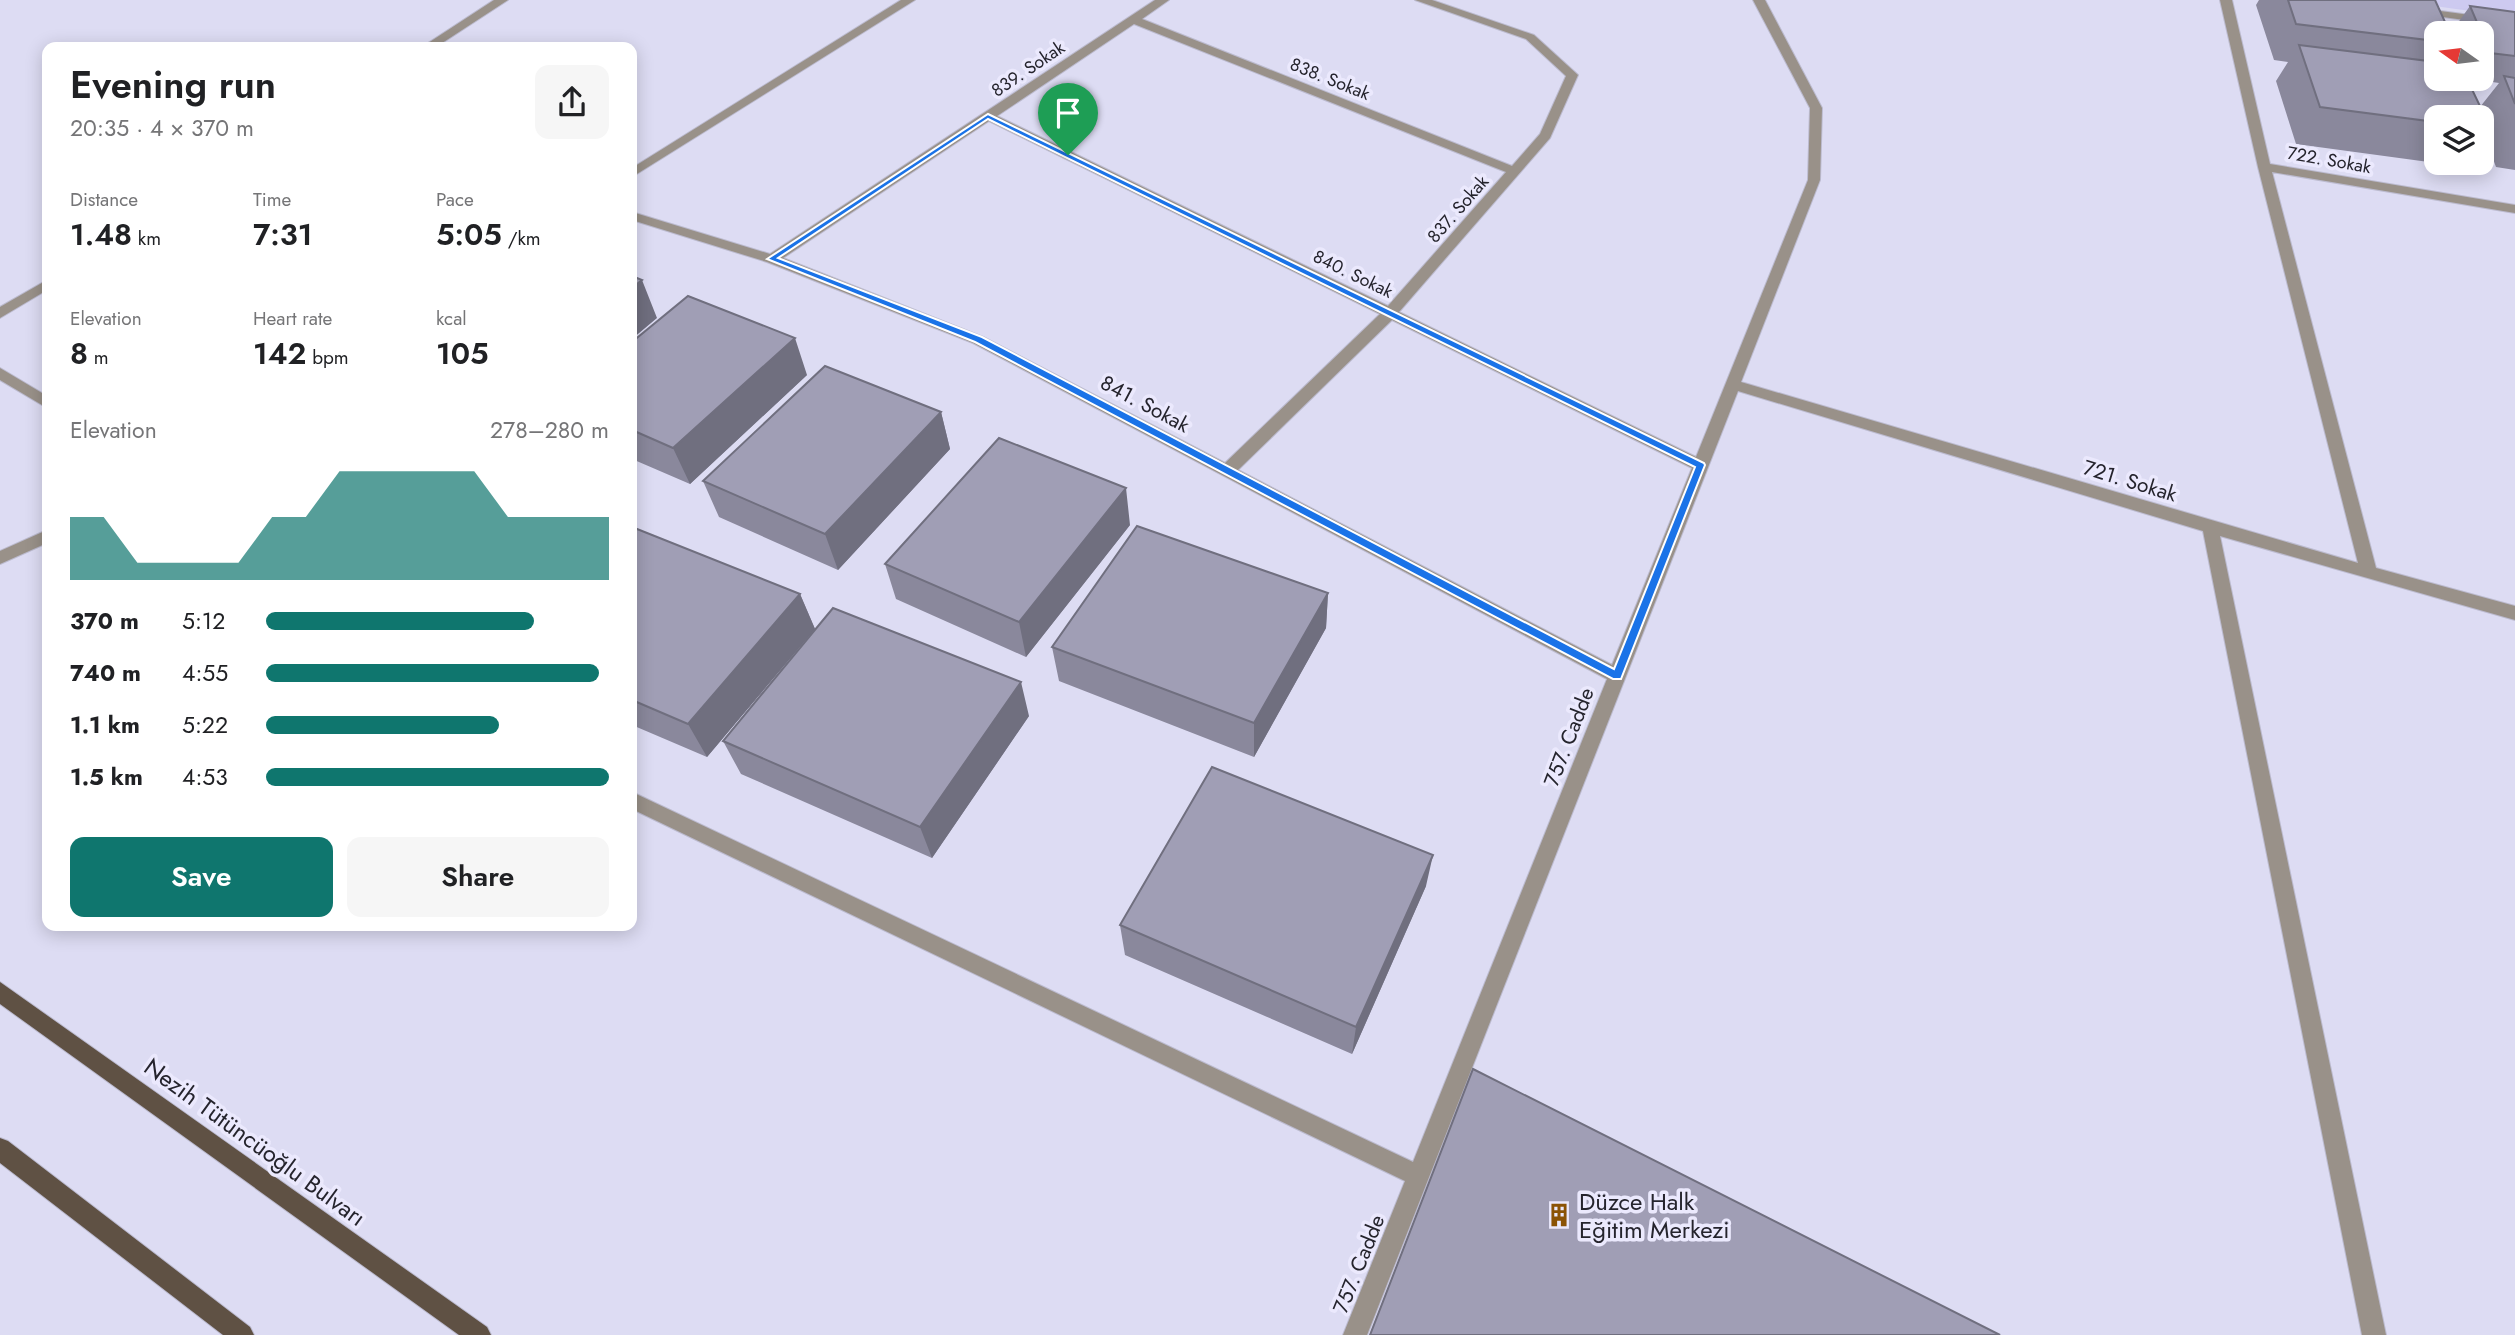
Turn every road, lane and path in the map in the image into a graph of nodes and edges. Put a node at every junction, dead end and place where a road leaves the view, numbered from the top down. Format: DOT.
graph roads {
  1 [pos="502,0"];
  2 [pos="909,0"];
  3 [pos="1163,0"];
  4 [pos="1421,0"];
  5 [pos="1759,0"];
  6 [pos="2226,0"];
  7 [pos="2406,9"];
  8 [pos="1133,20"];
  9 [pos="2515,24"];
  10 [pos="436,42"];
  11 [pos="988,116"];
  12 [pos="2264,167"];
  13 [pos="637,170"];
  14 [pos="1514,171"];
  15 [pos="2515,209"];
  16 [pos="637,218"];
  17 [pos="772,259"];
  18 [pos="42,287"];
  19 [pos="0,313"];
  20 [pos="1390,313"];
  21 [pos="0,373"];
  22 [pos="1734,385"];
  23 [pos="42,401"];
  24 [pos="1700,465"];
  25 [pos="1227,471"];
  26 [pos="2210,527"];
  27 [pos="42,538"];
  28 [pos="0,558"];
  29 [pos="2369,572"];
  30 [pos="2515,614"];
  31 [pos="1617,676"];
  32 [pos="637,802"];
  33 [pos="0,992"];
  34 [pos="1458,1075"];
  35 [pos="1482,1088"];
  36 [pos="0,1149"];
  37 [pos="1418,1176"];
  38 [pos="242,1335"];
  39 [pos="479,1335"];
  40 [pos="1355,1335"];
  41 [pos="2374,1335"];
  1 -- 10 [label="street"];
  2 -- 13 [label="street"];
  3 -- 8 [label="street, 839. Sokak"];
  4 -- 14 [label="street, 837. Sokak"];
  5 -- 22 [label="street, 757. Cadde"];
  6 -- 12 [label="street, 722. Sokak"];
  7 -- 9 [label="street"];
  8 -- 11 [label="street, 839. Sokak"];
  8 -- 14 [label="street, 838. Sokak"];
  11 -- 17 [label="street, 839. Sokak"];
  11 -- 20 [label="street, 840. Sokak"];
  12 -- 15 [label="street, 722. Sokak"];
  12 -- 29 [label="street"];
  14 -- 20 [label="street, 837. Sokak"];
  16 -- 17 [label="street, 841. Sokak"];
  17 -- 25 [label="street, 841. Sokak"];
  18 -- 19 [label="street"];
  20 -- 24 [label="street, 840. Sokak"];
  20 -- 25 [label="street, 837. Sokak"];
  21 -- 23 [label="street"];
  22 -- 24 [label="street, 757. Cadde"];
  22 -- 26 [label="street, 721. Sokak"];
  24 -- 31 [label="street, 757. Cadde"];
  25 -- 31 [label="street, 841. Sokak"];
  26 -- 29 [label="street, 721. Sokak"];
  26 -- 41 [label="street"];
  27 -- 28 [label="street"];
  29 -- 30 [label="street, 721. Sokak"];
  31 -- 34 [label="street, 757. Cadde"];
  32 -- 37 [label="street"];
  33 -- 39 [label="main road, Nezih Tütüncüoğlu Bulvarı"];
  34 -- 35 [label="street"];
  34 -- 37 [label="street, 757. Cadde"];
  36 -- 38 [label="main road"];
  37 -- 40 [label="street, 757. Cadde"];
}
